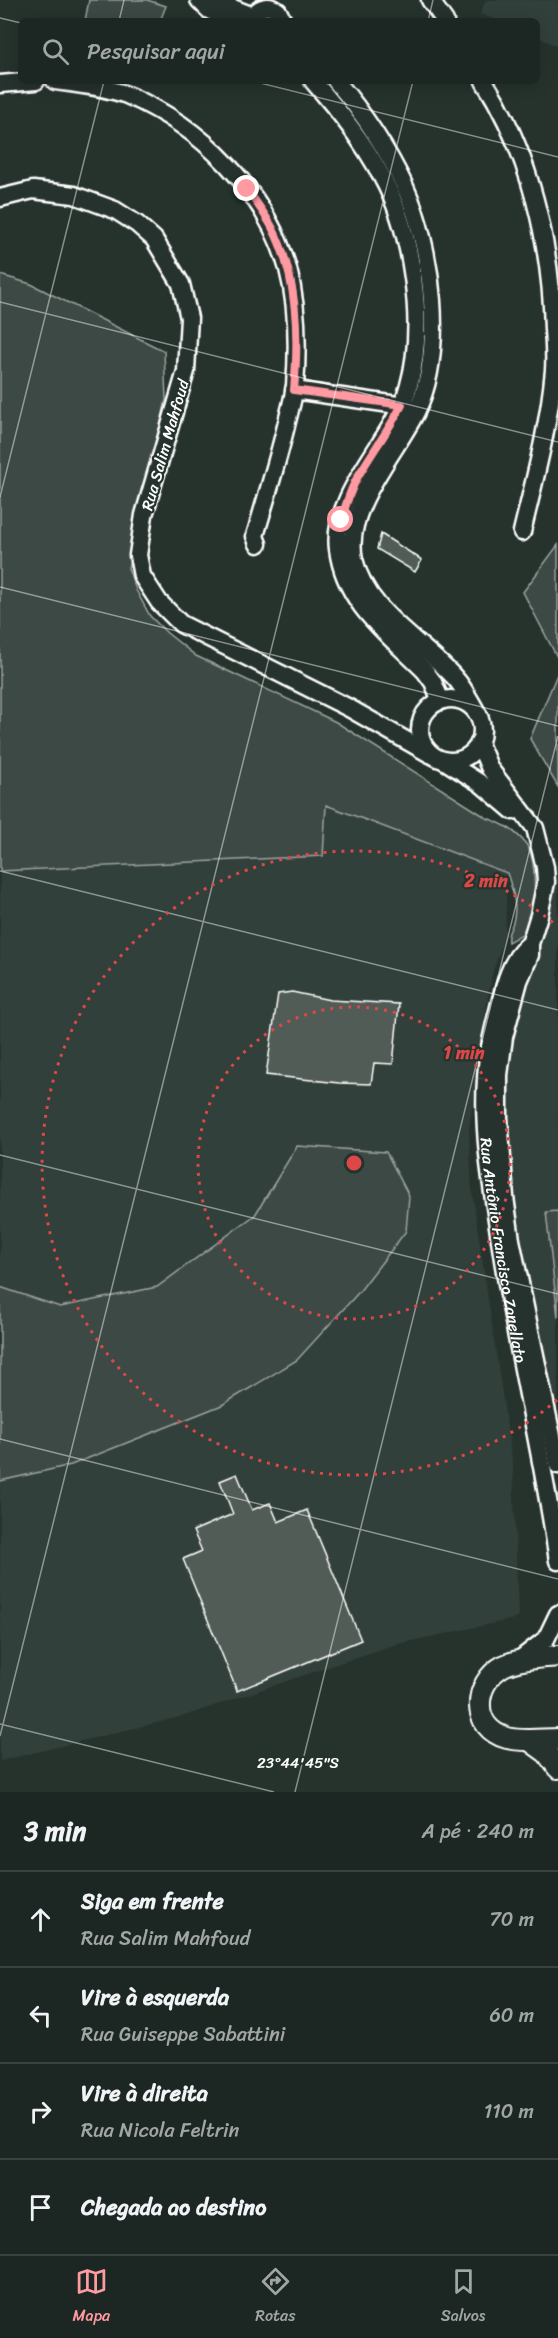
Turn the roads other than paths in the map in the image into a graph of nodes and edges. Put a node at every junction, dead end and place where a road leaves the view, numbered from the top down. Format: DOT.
graph roads {
  1 [pos="199,0"];
  2 [pos="212,0"];
  3 [pos="430,0"];
  4 [pos="258,11"];
  5 [pos="283,12"];
  6 [pos="223,18"];
  7 [pos="443,18"];
  8 [pos="18,82"];
  9 [pos="0,84"];
  10 [pos="72,84"];
  11 [pos="316,84"];
  12 [pos="338,84"];
  13 [pos="486,84"];
  14 [pos="0,198"];
  15 [pos="294,390"];
  16 [pos="410,407"];
  17 [pos="522,532"];
  18 [pos="258,544"];
  19 [pos="441,701"];
  20 [pos="349,708"];
  21 [pos="479,716"];
  22 [pos="421,722"];
  23 [pos="479,743"];
  24 [pos="438,758"];
  25 [pos="535,828"];
  26 [pos="530,944"];
  27 [pos="558,1465"];
  28 [pos="558,1561"];
  29 [pos="558,1614"];
  30 [pos="558,1656"];
  31 [pos="517,1661"];
  32 [pos="558,1739"];
  33 [pos="530,1740"];
  34 [pos="558,1768"];
  1 -- 6 [label="street"];
  2 -- 4 [label="street"];
  3 -- 7 [label="street"];
  4 -- 5 [label="street"];
  8 -- 9 [label="street"];
  10 -- 15 [label="street"];
  11 -- 16 [label="street"];
  12 -- 16 [label="street"];
  13 -- 17 [label="street"];
  14 -- 20 [label="street, Rua Salim Mahfoud"];
  15 -- 16 [label="street"];
  15 -- 18 [label="street"];
  16 -- 19 [label="street"];
  16 -- 21 [label="street"];
  19 -- 21 [label="street"];
  19 -- 22 [label="street"];
  20 -- 22 [label="street, Rua Salim Mahfoud"];
  20 -- 24 [label="street, Rua Salim Mahfoud"];
  21 -- 23 [label="street"];
  22 -- 24 [label="street"];
  23 -- 24 [label="street"];
  23 -- 25 [label="street, Rua Antônio Francisco Zanellato"];
  24 -- 25 [label="street"];
  25 -- 26 [label="street, Rua Antônio Francisco Zanellato"];
  26 -- 27 [label="street, Rua Antônio Francisco Zanellato"];
  26 -- 28 [label="street, Rua Antônio Francisco Zanellato"];
  29 -- 31 [label="street"];
  30 -- 31 [label="main road"];
  31 -- 33 [label="main road"];
  32 -- 33 [label="main road"];
  33 -- 34 [label="main road"];
}
